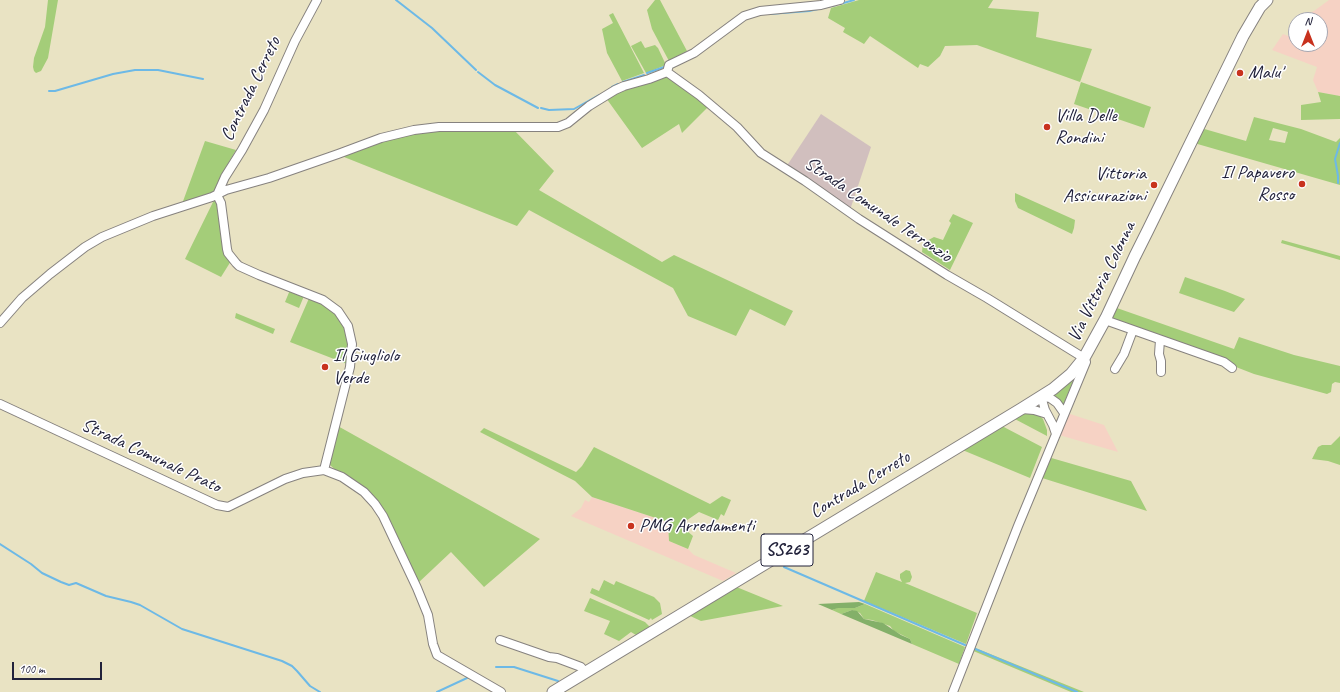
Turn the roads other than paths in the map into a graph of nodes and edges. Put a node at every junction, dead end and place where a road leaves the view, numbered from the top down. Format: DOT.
graph roads {
  1 [pos="317,0"];
  2 [pos="840,0"];
  3 [pos="1267,0"];
  4 [pos="667,72"];
  5 [pos="218,195"];
  6 [pos="1105,320"];
  7 [pos="0,323"];
  8 [pos="1133,330"];
  9 [pos="1160,340"];
  10 [pos="1084,358"];
  11 [pos="1232,368"];
  12 [pos="1115,369"];
  13 [pos="1160,372"];
  14 [pos="1041,396"];
  15 [pos="0,404"];
  16 [pos="1021,410"];
  17 [pos="1064,413"];
  18 [pos="1047,414"];
  19 [pos="1056,434"];
  20 [pos="324,470"];
  21 [pos="500,640"];
  22 [pos="585,672"];
  23 [pos="501,692"];
  24 [pos="553,692"];
  25 [pos="953,692"];
  1 -- 5 [label="street, Contrada Cerreto"];
  2 -- 4 [label="street"];
  3 -- 6 [label="main road, Via Vittoria Colonna / SS263"];
  4 -- 5 [label="street"];
  4 -- 10 [label="street, Strada Comunale Terronzio"];
  5 -- 7 [label="street"];
  5 -- 20 [label="street"];
  6 -- 8 [label="street"];
  6 -- 10 [label="main road, Via Vittoria Colonna / SS263"];
  8 -- 9 [label="street"];
  8 -- 12 [label="street"];
  9 -- 11 [label="street"];
  9 -- 13 [label="street"];
  10 -- 14 [label="main road, Via Vittoria Colonna / SS263"];
  10 -- 17 [label="street"];
  14 -- 16 [label="main road, Via Vittoria Colonna / SS263"];
  14 -- 17 [label="street"];
  14 -- 18 [label="street"];
  15 -- 20 [label="street, Strada Comunale Prato"];
  16 -- 18 [label="street"];
  16 -- 22 [label="main road, Contrada Cerreto / SS263"];
  17 -- 19 [label="street"];
  18 -- 19 [label="street"];
  19 -- 25 [label="street"];
  20 -- 23 [label="street, Strada Comunale Prato"];
  21 -- 22 [label="street"];
  22 -- 24 [label="main road, Contrada Cerreto / SS263"];
}
